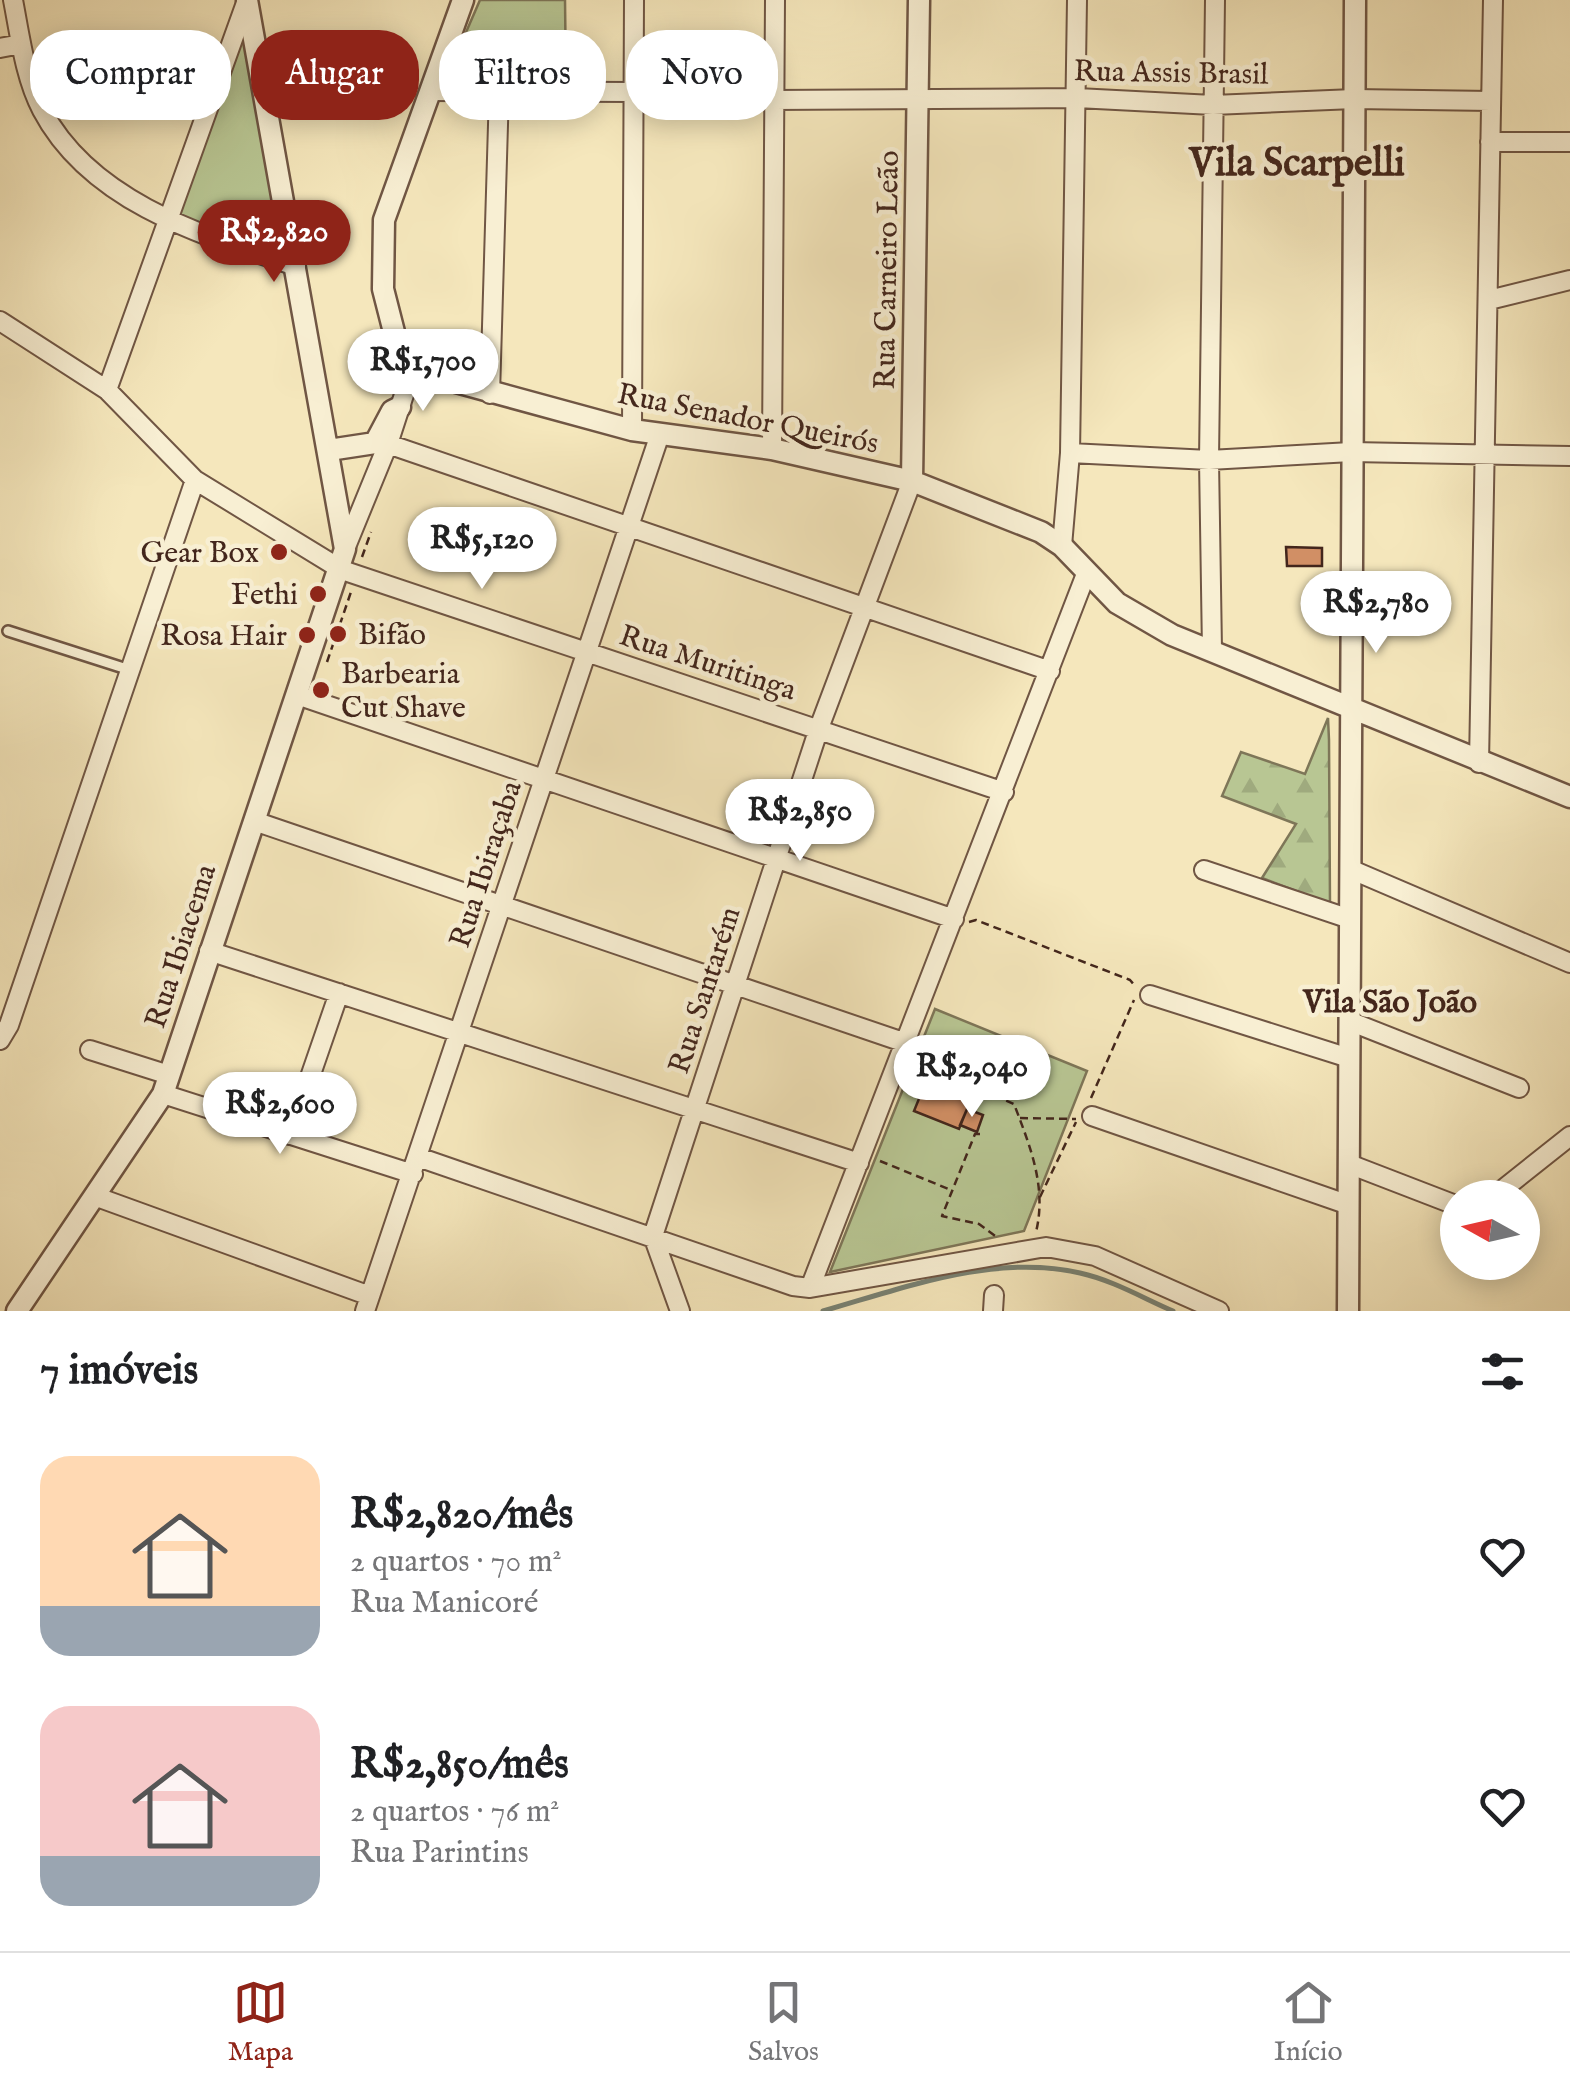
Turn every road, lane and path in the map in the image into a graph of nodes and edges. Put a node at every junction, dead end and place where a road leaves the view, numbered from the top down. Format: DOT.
graph roads {
  1 [pos="13,0"];
  2 [pos="247,0"];
  3 [pos="464,0"];
  4 [pos="634,0"];
  5 [pos="775,0"];
  6 [pos="919,0"];
  7 [pos="1076,0"];
  8 [pos="1214,0"];
  9 [pos="1355,0"];
  10 [pos="1493,0"];
  11 [pos="635,30"];
  12 [pos="774,30"];
  13 [pos="21,44"];
  14 [pos="0,48"];
  15 [pos="431,91"];
  16 [pos="439,91"];
  17 [pos="1077,98"];
  18 [pos="1354,99"];
  19 [pos="778,100"];
  20 [pos="918,100"];
  21 [pos="1491,101"];
  22 [pos="1213,104"];
  23 [pos="497,120"];
  24 [pos="636,120"];
  25 [pos="773,120"];
  26 [pos="1490,142"];
  27 [pos="1570,142"];
  28 [pos="170,219"];
  29 [pos="296,266"];
  30 [pos="1570,280"];
  31 [pos="1489,300"];
  32 [pos="0,321"];
  33 [pos="412,370"];
  34 [pos="107,390"];
  35 [pos="490,394"];
  36 [pos="400,408"];
  37 [pos="632,430"];
  38 [pos="660,434"];
  39 [pos="388,444"];
  40 [pos="772,448"];
  41 [pos="329,450"];
  42 [pos="1351,452"];
  43 [pos="1070,453"];
  44 [pos="1488,454"];
  45 [pos="1570,456"];
  46 [pos="1209,460"];
  47 [pos="195,480"];
  48 [pos="912,481"];
  49 [pos="375,521"];
  50 [pos="627,525"];
  51 [pos="1062,546"];
  52 [pos="348,565"];
  53 [pos="1086,574"];
  54 [pos="864,606"];
  55 [pos="8,631"];
  56 [pos="1212,650"];
  57 [pos="586,651"];
  58 [pos="326,665"];
  59 [pos="130,670"];
  60 [pos="1050,671"];
  61 [pos="297,695"];
  62 [pos="1350,710"];
  63 [pos="819,728"];
  64 [pos="1479,763"];
  65 [pos="543,776"];
  66 [pos="1004,792"];
  67 [pos="1570,798"];
  68 [pos="254,821"];
  69 [pos="776,859"];
  70 [pos="1350,869"];
  71 [pos="1204,870"];
  72 [pos="503,903"];
  73 [pos="954,919"];
  74 [pos="1350,919"];
  75 [pos="209,951"];
  76 [pos="1570,963"];
  77 [pos="736,983"];
  78 [pos="339,993"];
  79 [pos="1150,995"];
  80 [pos="1349,1021"];
  81 [pos="459,1032"];
  82 [pos="0,1040"];
  83 [pos="906,1043"];
  84 [pos="90,1050"];
  85 [pos="1349,1058"];
  86 [pos="166,1084"];
  87 [pos="1520,1088"];
  88 [pos="970,1102"];
  89 [pos="694,1109"];
  90 [pos="1086,1111"];
  91 [pos="1019,1118"];
  92 [pos="980,1134"];
  93 [pos="290,1135"];
  94 [pos="1570,1136"];
  95 [pos="861,1158"];
  96 [pos="1349,1164"];
  97 [pos="416,1165"];
  98 [pos="1515,1180"];
  99 [pos="952,1190"];
  100 [pos="97,1196"];
  101 [pos="1040,1197"];
  102 [pos="1440,1199"];
  103 [pos="1348,1205"];
  104 [pos="653,1236"];
  105 [pos="1004,1240"];
  106 [pos="1031,1248"];
  107 [pos="810,1288"];
  108 [pos="368,1304"];
  109 [pos="18,1311"];
  110 [pos="680,1311"];
  111 [pos="1219,1311"];
  112 [pos="1348,1311"];
  1 -- 13 [label="street"];
  2 -- 28 [label="street"];
  2 -- 29 [label="street"];
  3 -- 15 [label="street"];
  4 -- 11 [label="street"];
  5 -- 12 [label="street"];
  6 -- 20 [label="street, Rua Carneiro Leão"];
  7 -- 17 [label="street"];
  8 -- 22 [label="street"];
  9 -- 18 [label="street"];
  10 -- 21 [label="street"];
  13 -- 14 [label="street"];
  13 -- 28 [label="street"];
  15 -- 16 [label="street, Rua Assis Brasil"];
  15 -- 33 [label="street"];
  17 -- 20 [label="street, Rua Assis Brasil"];
  17 -- 22 [label="street, Rua Assis Brasil"];
  17 -- 43 [label="street"];
  18 -- 21 [label="street, Rua Assis Brasil"];
  18 -- 22 [label="street, Rua Assis Brasil"];
  18 -- 42 [label="street"];
  19 -- 20 [label="street, Rua Assis Brasil"];
  20 -- 48 [label="street, Rua Carneiro Leão"];
  21 -- 26 [label="street"];
  22 -- 46 [label="street"];
  23 -- 35 [label="street"];
  24 -- 37 [label="street"];
  25 -- 40 [label="street"];
  26 -- 27 [label="street"];
  26 -- 31 [label="street"];
  28 -- 29 [label="street"];
  28 -- 34 [label="street"];
  29 -- 41 [label="street"];
  30 -- 31 [label="street"];
  31 -- 44 [label="street"];
  32 -- 34 [label="street, Rua Muritinga"];
  33 -- 35 [label="street, Rua Senador Queirós"];
  33 -- 36 [label="street, Rua Ibiacema"];
  34 -- 47 [label="street, Rua Muritinga"];
  35 -- 37 [label="street, Rua Senador Queirós"];
  36 -- 39 [label="street, Rua Ibiacema"];
  36 -- 41 [label="street"];
  37 -- 38 [label="street, Rua Senador Queirós"];
  38 -- 40 [label="street, Rua Senador Queirós"];
  38 -- 50 [label="street, Rua Ibiraçaba"];
  39 -- 50 [label="street"];
  39 -- 52 [label="street, Rua Ibiacema"];
  40 -- 48 [label="street, Rua Senador Queirós"];
  41 -- 52 [label="street"];
  42 -- 44 [label="street"];
  42 -- 46 [label="street"];
  42 -- 62 [label="street"];
  43 -- 46 [label="street"];
  43 -- 51 [label="street"];
  44 -- 45 [label="street"];
  44 -- 64 [label="street"];
  46 -- 56 [label="street"];
  47 -- 52 [label="street, Rua Muritinga"];
  47 -- 59 [label="street"];
  48 -- 51 [label="street, Rua Senador Queirós"];
  48 -- 54 [label="street, Rua Santarém"];
  49 -- 52 [label="path"];
  50 -- 54 [label="street"];
  50 -- 57 [label="street, Rua Ibiraçaba"];
  51 -- 53 [label="street, Rua Senador Queirós"];
  52 -- 57 [label="street, Rua Muritinga"];
  52 -- 58 [label="path"];
  52 -- 61 [label="street, Rua Ibiacema"];
  53 -- 56 [label="street, Rua Senador Queirós"];
  53 -- 60 [label="street"];
  54 -- 60 [label="street"];
  54 -- 63 [label="street, Rua Santarém"];
  55 -- 59 [label="lane"];
  56 -- 62 [label="street, Rua Senador Queirós"];
  57 -- 63 [label="street, Rua Muritinga"];
  57 -- 65 [label="street, Rua Ibiraçaba"];
  59 -- 82 [label="street"];
  60 -- 66 [label="street"];
  61 -- 65 [label="street"];
  61 -- 68 [label="street, Rua Ibiacema"];
  62 -- 64 [label="street, Rua Senador Queirós"];
  62 -- 70 [label="street"];
  63 -- 66 [label="street, Rua Muritinga"];
  63 -- 69 [label="street, Rua Santarém"];
  64 -- 67 [label="street, Rua Senador Queirós"];
  65 -- 69 [label="street"];
  65 -- 72 [label="street, Rua Ibiraçaba"];
  66 -- 73 [label="street"];
  68 -- 72 [label="street"];
  68 -- 75 [label="street, Rua Ibiacema"];
  69 -- 73 [label="street"];
  69 -- 77 [label="street, Rua Santarém"];
  70 -- 74 [label="street"];
  70 -- 76 [label="street"];
  71 -- 74 [label="street"];
  72 -- 77 [label="street"];
  72 -- 81 [label="street, Rua Ibiraçaba"];
  73 -- 83 [label="street"];
  73 -- 90 [label="path"];
  74 -- 80 [label="street"];
  75 -- 78 [label="street"];
  75 -- 86 [label="street, Rua Ibiacema"];
  77 -- 83 [label="street"];
  77 -- 89 [label="street, Rua Santarém"];
  78 -- 81 [label="street"];
  78 -- 93 [label="street"];
  79 -- 85 [label="street"];
  80 -- 85 [label="street"];
  80 -- 87 [label="street"];
  81 -- 89 [label="street"];
  81 -- 97 [label="street, Rua Ibiraçaba"];
  83 -- 95 [label="street"];
  84 -- 86 [label="street"];
  85 -- 96 [label="street"];
  86 -- 93 [label="street"];
  86 -- 100 [label="street, Rua Ibiacema"];
  88 -- 91 [label="path"];
  89 -- 95 [label="street"];
  89 -- 104 [label="street, Rua Santarém"];
  90 -- 91 [label="path"];
  90 -- 101 [label="path"];
  90 -- 103 [label="street"];
  91 -- 101 [label="path"];
  92 -- 99 [label="path"];
  93 -- 97 [label="street"];
  94 -- 98 [label="street"];
  95 -- 99 [label="path"];
  95 -- 107 [label="street"];
  96 -- 102 [label="street"];
  96 -- 103 [label="street"];
  97 -- 104 [label="street"];
  97 -- 108 [label="street, Rua Ibiraçaba"];
  99 -- 105 [label="path"];
  100 -- 108 [label="street"];
  100 -- 109 [label="street, Rua Ibiacema"];
  101 -- 106 [label="path"];
  103 -- 112 [label="street"];
  104 -- 107 [label="street"];
  104 -- 110 [label="street"];
  106 -- 107 [label="street"];
  106 -- 111 [label="street"];
}
